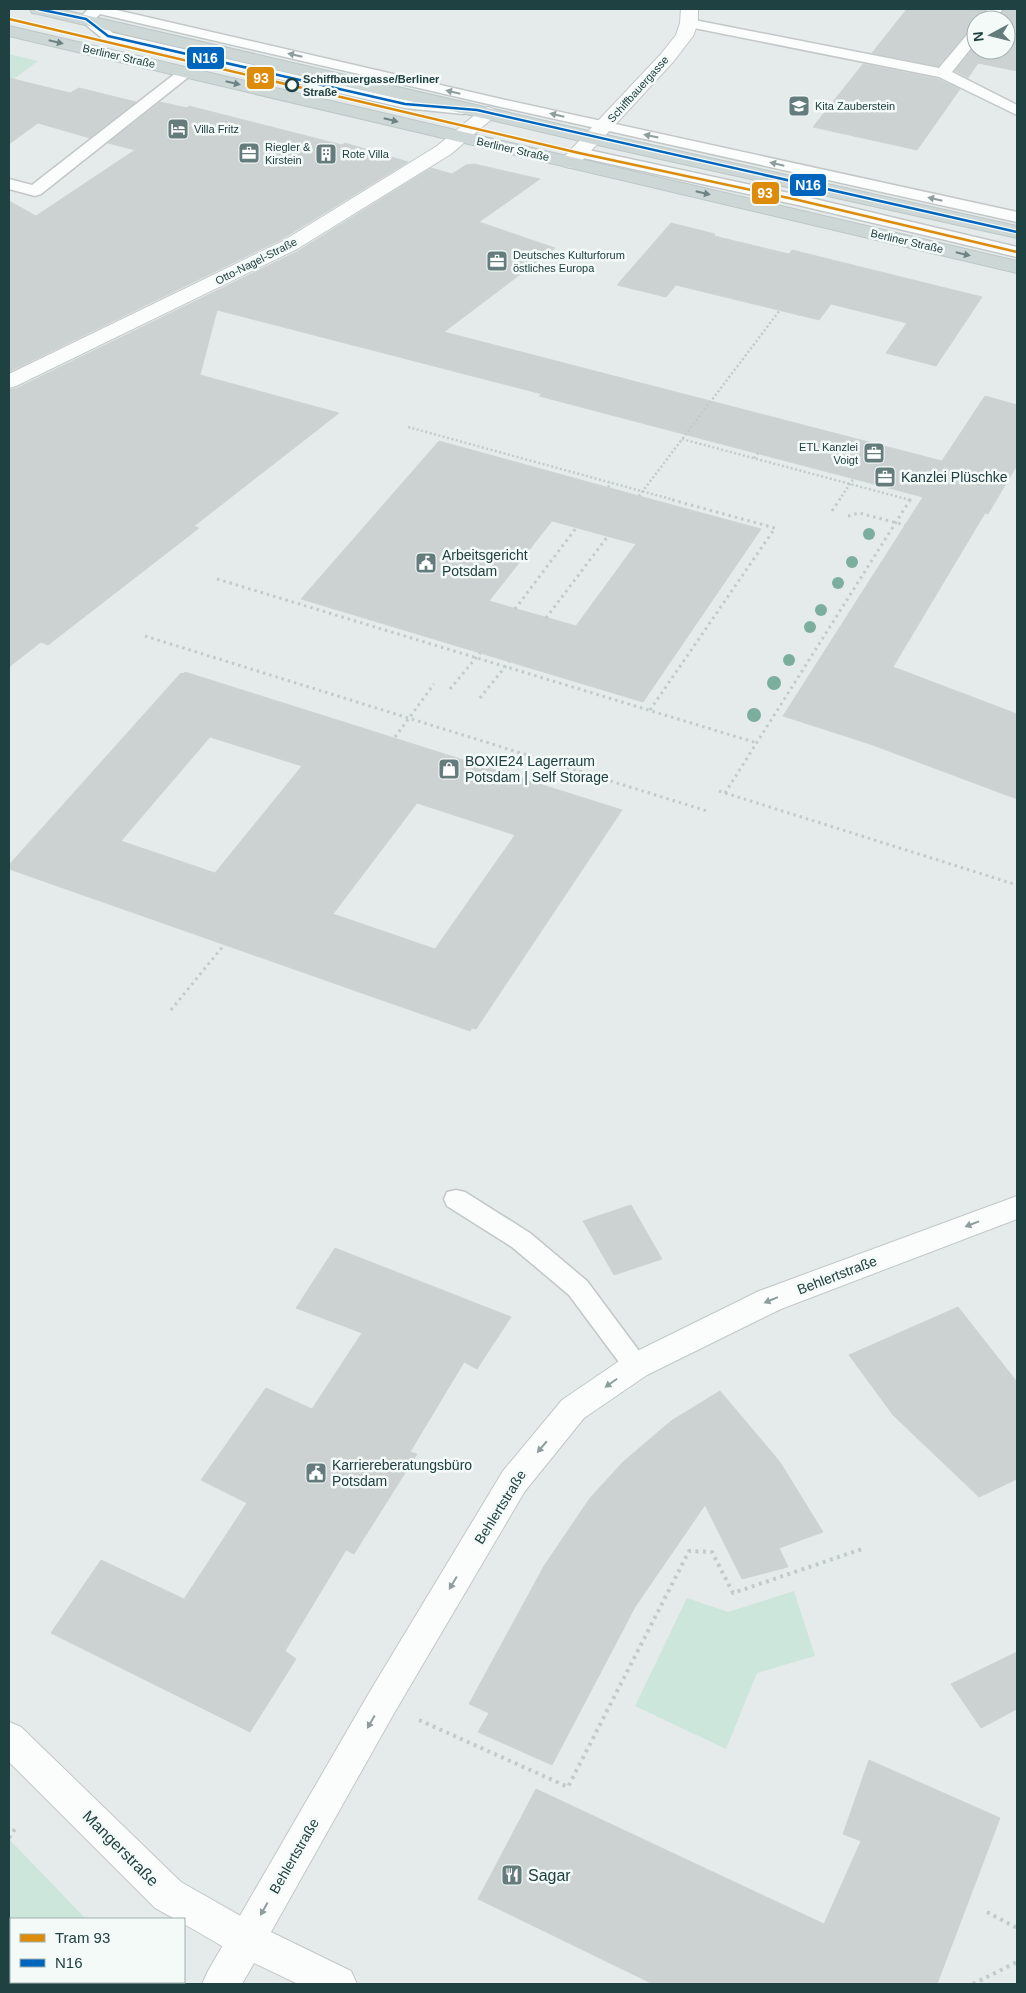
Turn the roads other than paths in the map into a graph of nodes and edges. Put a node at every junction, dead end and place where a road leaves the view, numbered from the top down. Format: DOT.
graph roads {
  1 [pos="38,9"];
  2 [pos="93,13"];
  3 [pos="689,16"];
  4 [pos="9,31"];
  5 [pos="188,36"];
  6 [pos="966,45"];
  7 [pos="186,72"];
  8 [pos="943,73"];
  9 [pos="1017,111"];
  10 [pos="483,112"];
  11 [pos="599,132"];
  12 [pos="461,136"];
  13 [pos="574,157"];
  14 [pos="9,184"];
  15 [pos="1017,217"];
  16 [pos="1017,232"];
  17 [pos="1017,252"];
  18 [pos="1017,267"];
  19 [pos="9,382"];
  20 [pos="456,1199"];
  21 [pos="1017,1207"];
  22 [pos="636,1366"];
  23 [pos="9,1738"];
  24 [pos="247,1940"];
  25 [pos="221,1984"];
  26 [pos="338,1984"];
  1 -- 2 [label="main road"];
  2 -- 5 [label="main road"];
  2 -- 10 [label="lane"];
  3 -- 8 [label="lane"];
  3 -- 11 [label="street, Schiffbauergasse"];
  4 -- 7 [label="main road, Berliner Straße, one-way"];
  5 -- 10 [label="main road"];
  11 -- 5 [label="lane, one-way"];
  6 -- 8 [label="lane"];
  7 -- 12 [label="main road, Berliner Straße, one-way"];
  7 -- 14 [label="lane"];
  8 -- 9 [label="lane"];
  10 -- 11 [label="main road"];
  10 -- 12 [label="street, Otto-Nagel-Straße"];
  11 -- 13 [label="street, Schiffbauergasse"];
  15 -- 11 [label="lane, one-way"];
  11 -- 16 [label="main road"];
  12 -- 13 [label="main road, Berliner Straße"];
  12 -- 19 [label="street, Otto-Nagel-Straße"];
  13 -- 17 [label="lane"];
  13 -- 18 [label="main road, Berliner Straße, one-way"];
  20 -- 22 [label="lane"];
  21 -- 22 [label="street, Behlertstraße, one-way"];
  22 -- 24 [label="street, Behlertstraße, one-way"];
  23 -- 24 [label="street, Mangerstraße"];
  24 -- 25 [label="street, Behlertstraße"];
  24 -- 26 [label="street, Mangerstraße"];
}
